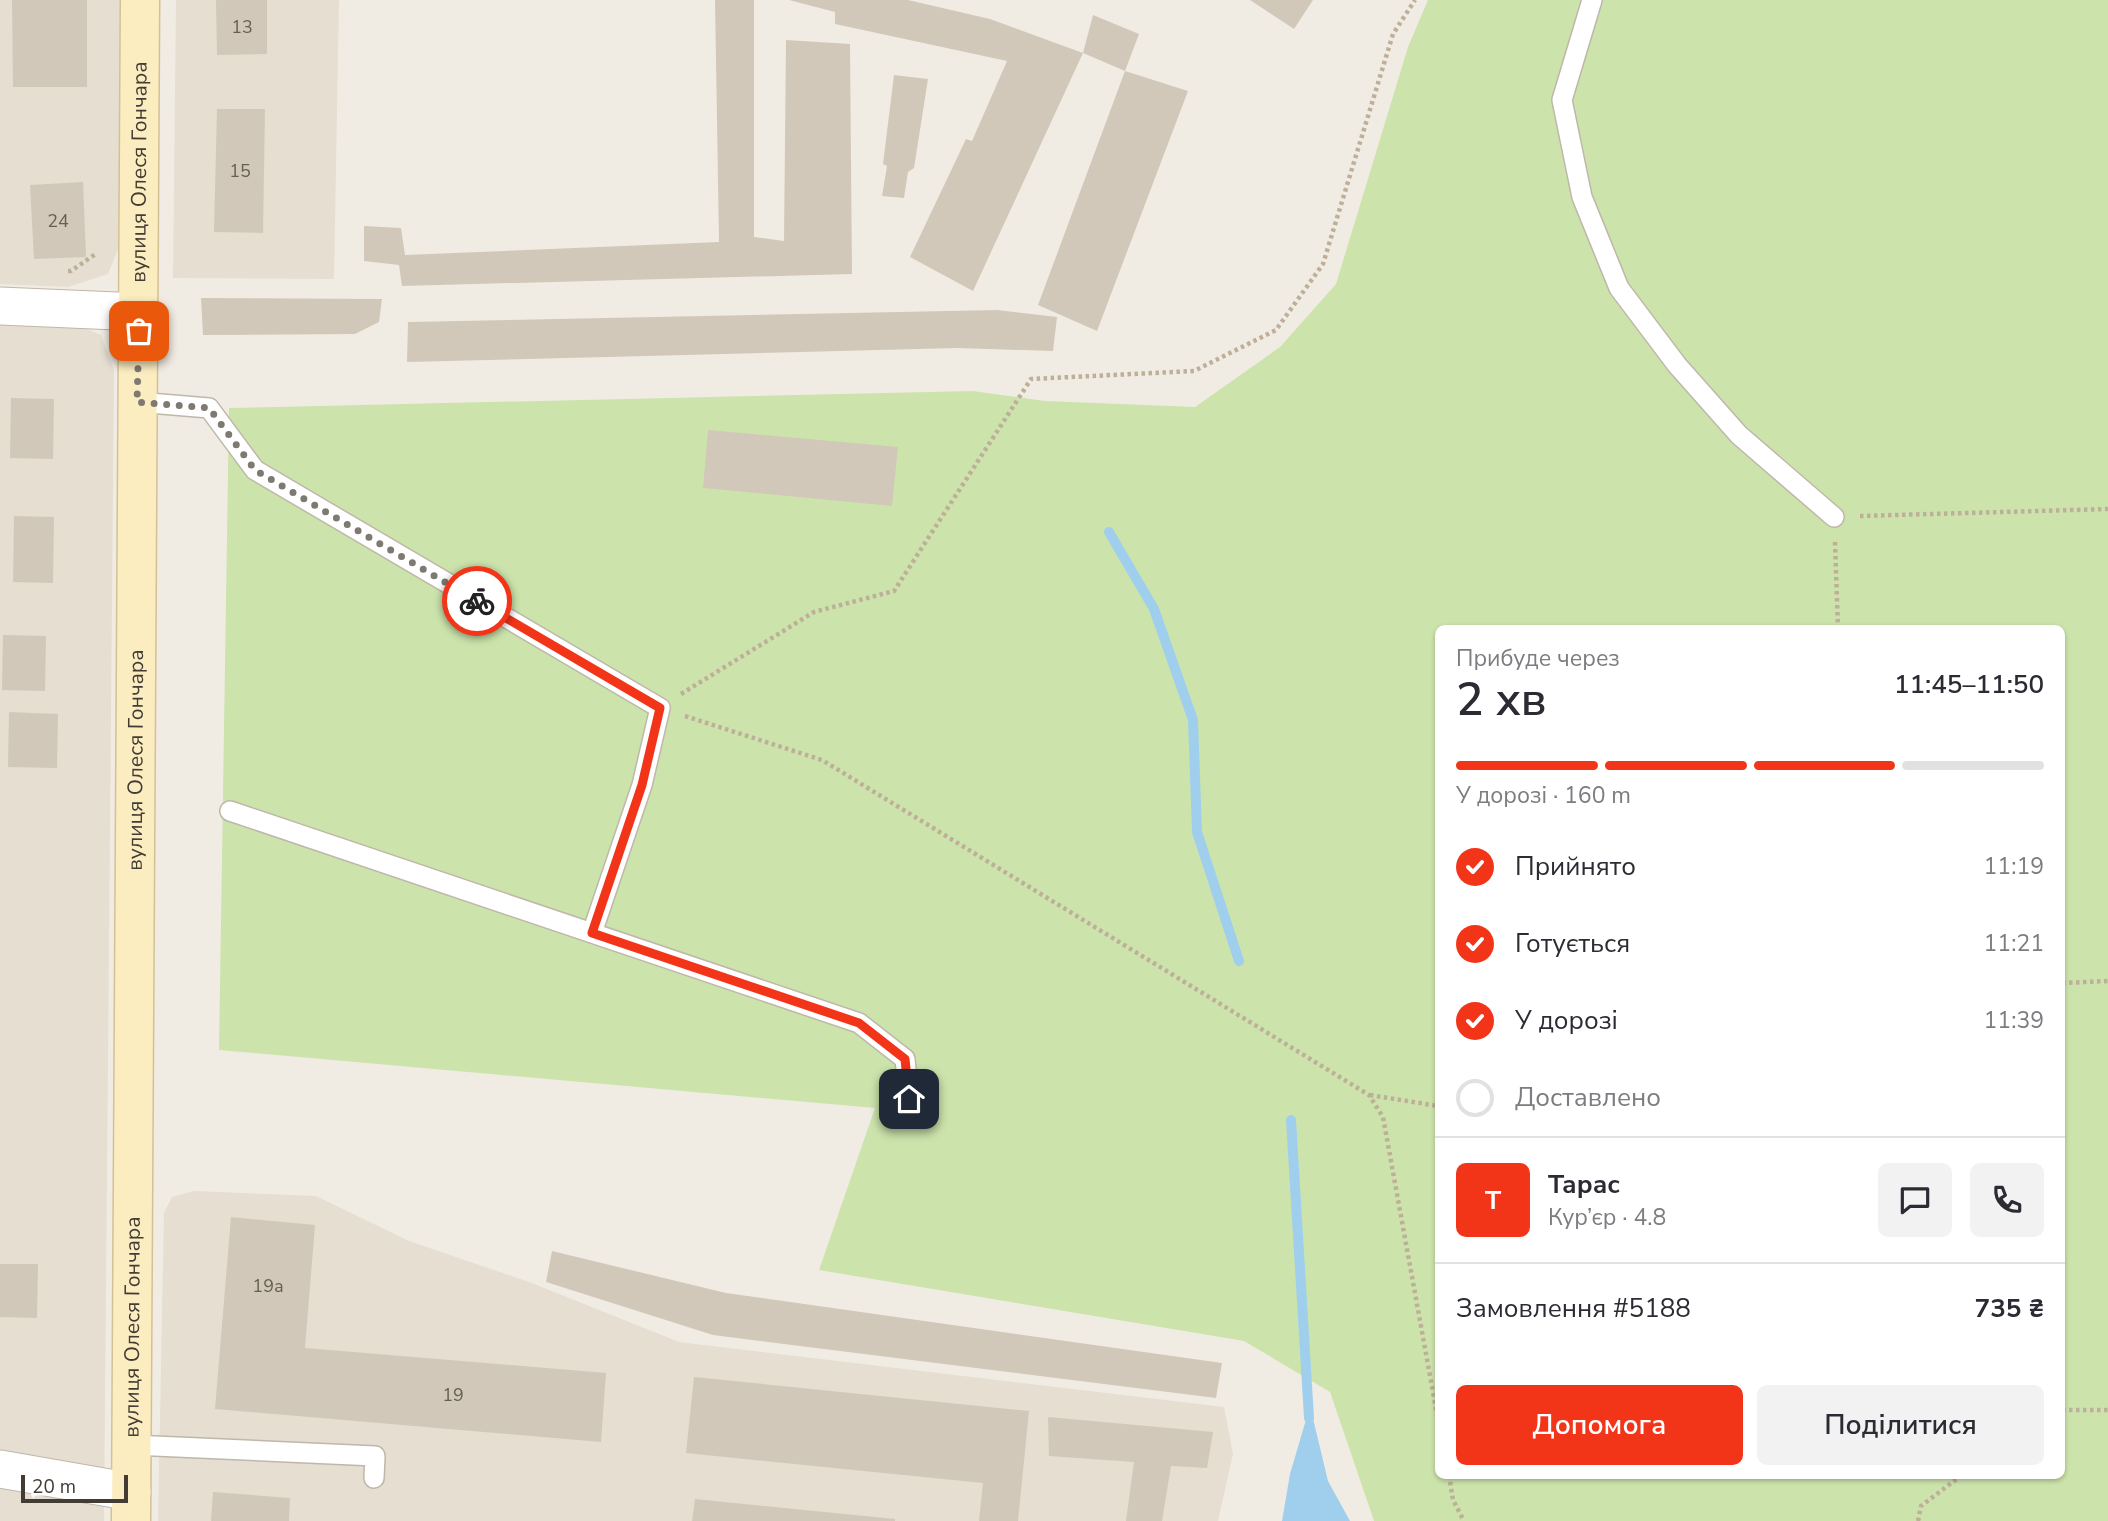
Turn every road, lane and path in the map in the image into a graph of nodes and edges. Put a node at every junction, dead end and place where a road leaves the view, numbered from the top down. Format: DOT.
graph roads {
  1 [pos="140,0"];
  2 [pos="1415,0"];
  3 [pos="1592,0"];
  4 [pos="0,306"];
  5 [pos="140,312"];
  6 [pos="137,402"];
  7 [pos="2108,509"];
  8 [pos="1834,517"];
  9 [pos="1838,625"];
  10 [pos="660,708"];
  11 [pos="230,811"];
  12 [pos="592,933"];
  13 [pos="2108,981"];
  14 [pos="2065,983"];
  15 [pos="1369,1095"];
  16 [pos="909,1099"];
  17 [pos="1435,1106"];
  18 [pos="1435,1403"];
  19 [pos="2065,1409"];
  20 [pos="2108,1410"];
  21 [pos="132,1445"];
  22 [pos="0,1469"];
  23 [pos="374,1478"];
  24 [pos="1450,1479"];
  25 [pos="1957,1479"];
  26 [pos="132,1507"];
  27 [pos="1464,1521"];
  28 [pos="1918,1521"];
  1 -- 5 [label="main road, вулиця Олеся Гончара"];
  2 -- 10 [label="path"];
  3 -- 8 [label="lane"];
  4 -- 5 [label="street"];
  5 -- 6 [label="main road, вулиця Олеся Гончара"];
  6 -- 10 [label="lane"];
  6 -- 21 [label="main road, вулиця Олеся Гончара"];
  7 -- 8 [label="path"];
  8 -- 9 [label="path"];
  10 -- 12 [label="lane"];
  10 -- 15 [label="path"];
  11 -- 12 [label="lane"];
  12 -- 16 [label="lane"];
  13 -- 14 [label="path"];
  15 -- 17 [label="path"];
  15 -- 18 [label="path"];
  19 -- 20 [label="path"];
  21 -- 23 [label="lane"];
  21 -- 26 [label="main road, вулиця Олеся Гончара"];
  22 -- 26 [label="street"];
  24 -- 27 [label="path"];
  25 -- 28 [label="path"];
}
